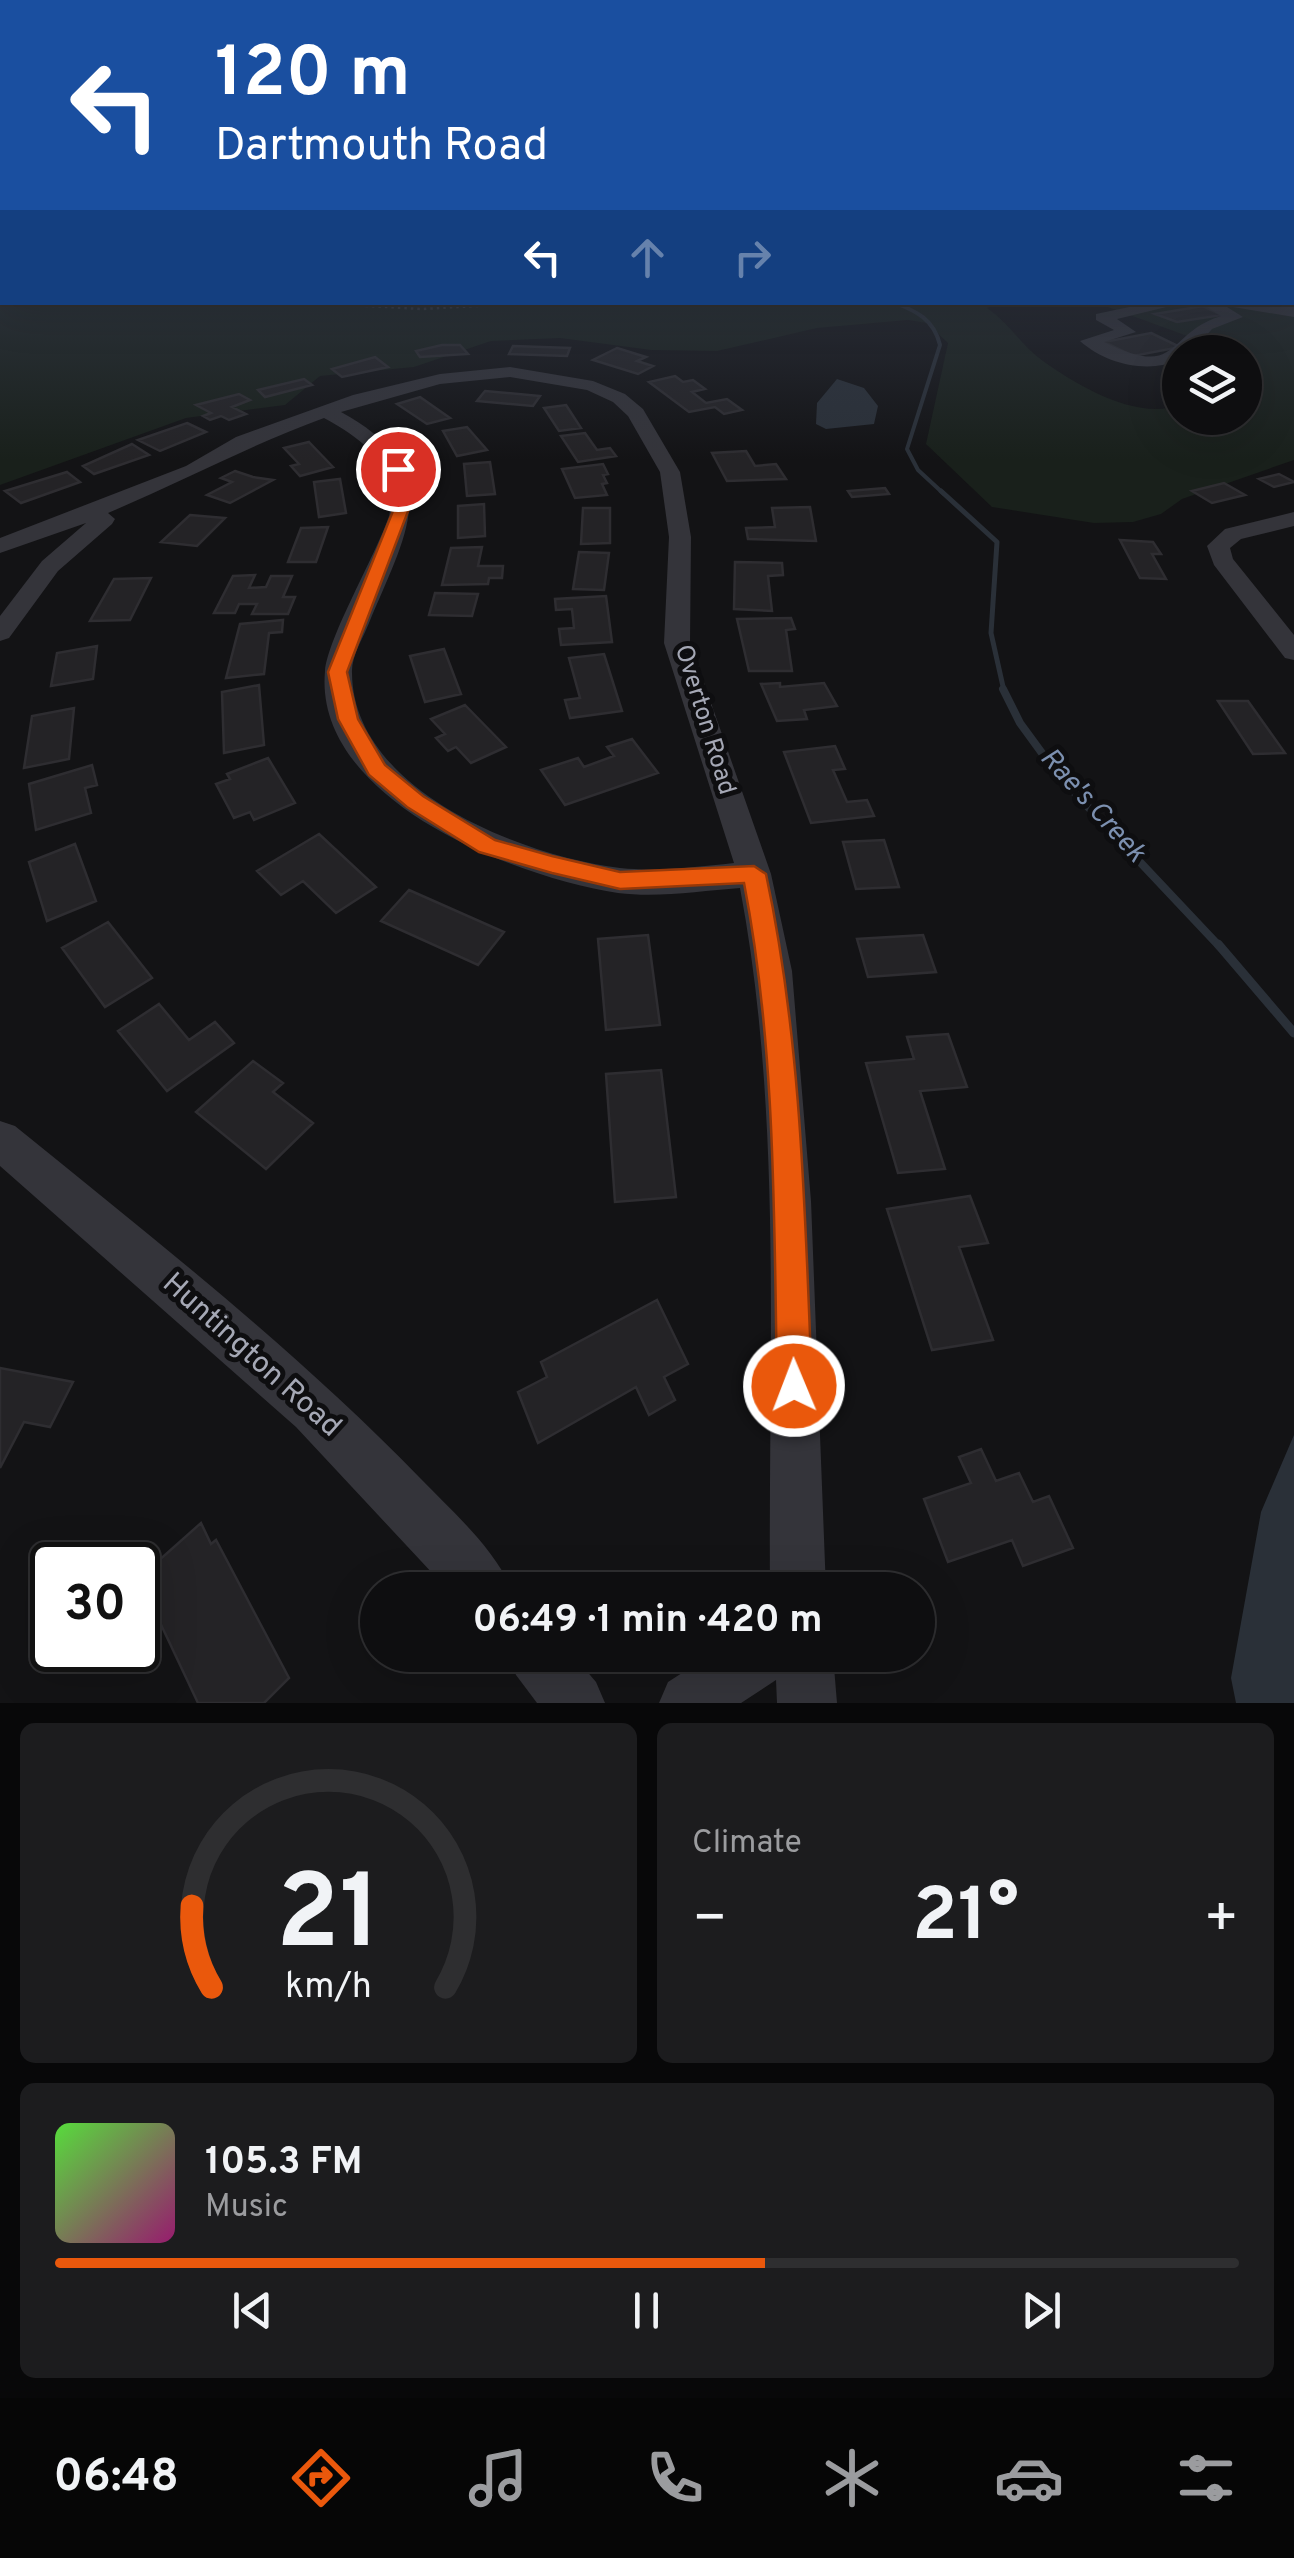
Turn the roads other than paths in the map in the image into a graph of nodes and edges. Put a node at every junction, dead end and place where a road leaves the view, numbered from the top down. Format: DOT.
graph roads {
  1 [pos="1163,305"];
  2 [pos="1211,305"];
  3 [pos="1252,305"];
  4 [pos="1294,312"];
  5 [pos="1186,326"];
  6 [pos="1206,326"];
  7 [pos="1147,329"];
  8 [pos="1128,332"];
  9 [pos="1198,335"];
  10 [pos="1162,363"];
  11 [pos="326,411"];
  12 [pos="142,492"];
  13 [pos="1294,519"];
  14 [pos="0,546"];
  15 [pos="0,633"];
  16 [pos="1294,652"];
  17 [pos="754,874"];
  18 [pos="0,1140"];
  19 [pos="470,1572"];
  20 [pos="797,1572"];
  21 [pos="550,1672"];
  22 [pos="736,1672"];
  23 [pos="805,1672"];
  24 [pos="575,1703"];
  25 [pos="689,1703"];
  26 [pos="808,1703"];
  1 -- 8 [label="street"];
  2 -- 6 [label="street"];
  3 -- 4 [label="street"];
  5 -- 6 [label="street"];
  6 -- 9 [label="street"];
  7 -- 8 [label="street"];
  8 -- 10 [label="street"];
  11 -- 12 [label="street, Overton Road"];
  11 -- 17 [label="street, Overton Road"];
  11 -- 17 [label="street"];
  12 -- 14 [label="street, Overton Road"];
  12 -- 15 [label="street"];
  13 -- 16 [label="street"];
  17 -- 20 [label="street, Overton Road"];
  18 -- 19 [label="street, Huntington Road"];
  21 -- 24 [label="street"];
  22 -- 25 [label="street"];
  23 -- 26 [label="street"];
}
